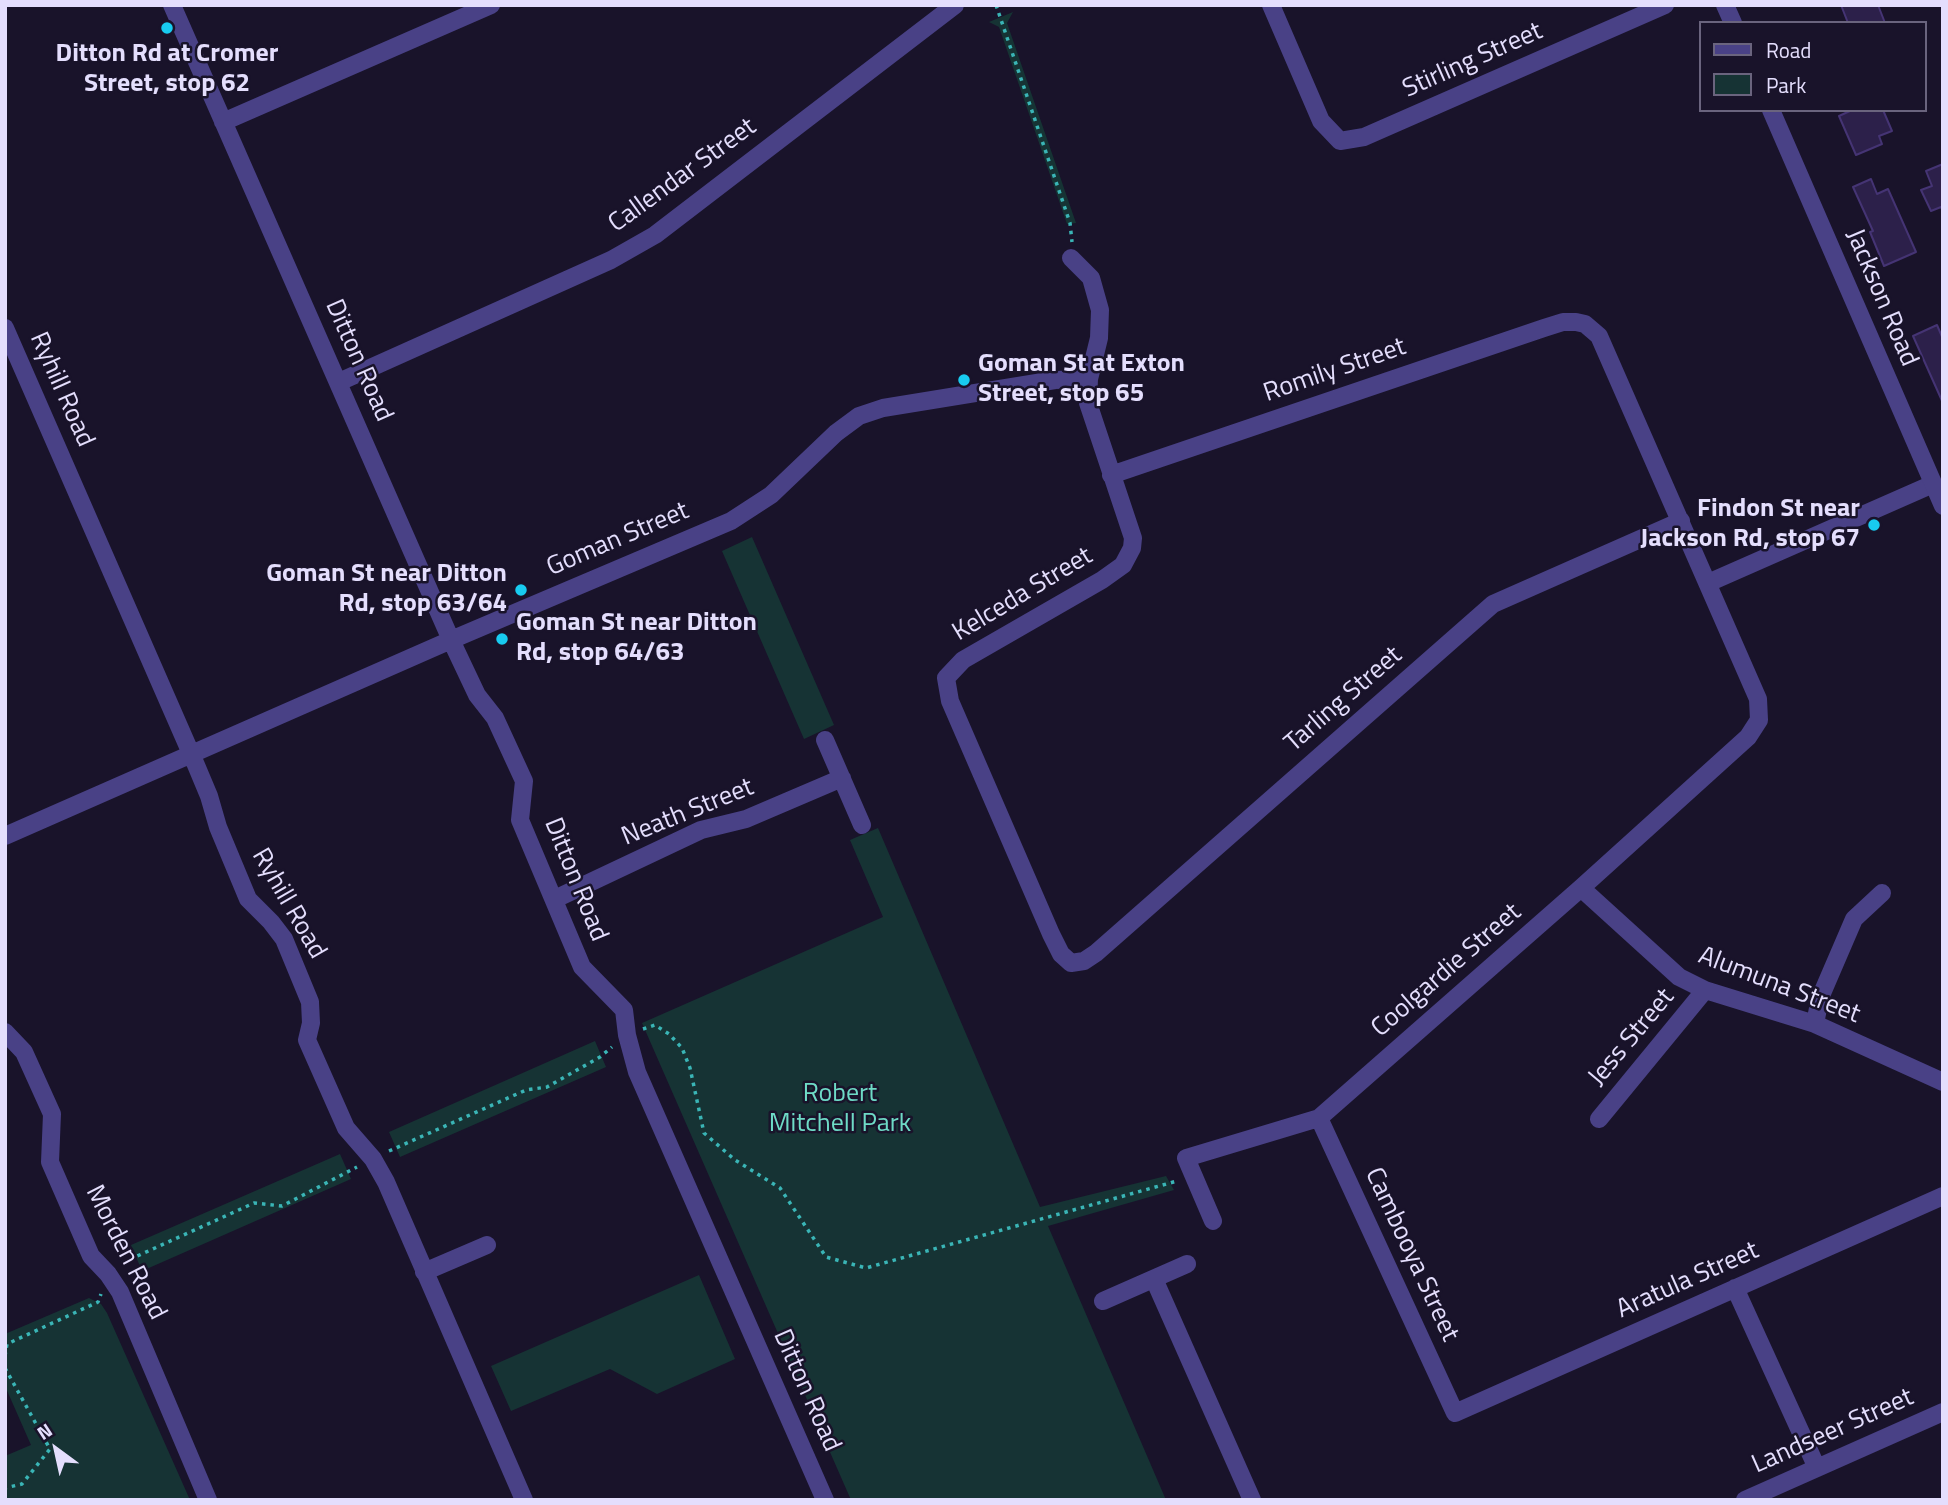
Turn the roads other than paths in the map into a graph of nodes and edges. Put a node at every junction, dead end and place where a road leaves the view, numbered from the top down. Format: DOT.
graph roads {
  1 [pos="172,5"];
  2 [pos="491,5"];
  3 [pos="956,5"];
  4 [pos="1271,5"];
  5 [pos="1665,5"];
  6 [pos="1725,5"];
  7 [pos="1732,21"];
  8 [pos="1772,112"];
  9 [pos="223,122"];
  10 [pos="1071,258"];
  11 [pos="5,328"];
  12 [pos="1089,379"];
  13 [pos="339,382"];
  14 [pos="1111,475"];
  15 [pos="1933,484"];
  16 [pos="1943,506"];
  17 [pos="1681,521"];
  18 [pos="1708,583"];
  19 [pos="451,640"];
  20 [pos="825,740"];
  21 [pos="192,755"];
  22 [pos="842,778"];
  23 [pos="862,825"];
  24 [pos="5,836"];
  25 [pos="1581,888"];
  26 [pos="1882,893"];
  27 [pos="555,899"];
  28 [pos="1071,963"];
  29 [pos="1705,989"];
  30 [pos="1815,1024"];
  31 [pos="5,1032"];
  32 [pos="1943,1082"];
  33 [pos="1319,1118"];
  34 [pos="1599,1119"];
  35 [pos="1943,1196"];
  36 [pos="1213,1221"];
  37 [pos="487,1245"];
  38 [pos="1187,1264"];
  39 [pos="424,1272"];
  40 [pos="1153,1279"];
  41 [pos="1735,1289"];
  42 [pos="1103,1301"];
  43 [pos="1943,1412"];
  44 [pos="1455,1413"];
  45 [pos="1817,1468"];
  46 [pos="208,1500"];
  47 [pos="524,1500"];
  48 [pos="825,1500"];
  49 [pos="1252,1500"];
  50 [pos="1745,1500"];
  1 -- 9 [label="street, Ditton Road"];
  2 -- 9 [label="street"];
  3 -- 13 [label="street, Callendar Street"];
  4 -- 5 [label="street, Stirling Street"];
  6 -- 7 [label="street"];
  8 -- 15 [label="street, Jackson Road"];
  9 -- 13 [label="street, Ditton Road"];
  10 -- 12 [label="street, Kelceda Street"];
  11 -- 21 [label="street, Ryhill Road"];
  12 -- 14 [label="street, Kelceda Street"];
  12 -- 19 [label="street, Goman Street"];
  13 -- 19 [label="street, Ditton Road"];
  14 -- 17 [label="street, Romily Street"];
  14 -- 28 [label="street, Kelceda Street"];
  15 -- 16 [label="street, Jackson Road"];
  15 -- 18 [label="street"];
  17 -- 18 [label="street"];
  17 -- 28 [label="street, Tarling Street"];
  18 -- 25 [label="street, Coolgardie Street"];
  19 -- 21 [label="street, Goman Street"];
  19 -- 27 [label="street, Ditton Road"];
  20 -- 22 [label="street"];
  21 -- 24 [label="street, Goman Street"];
  21 -- 39 [label="street, Ryhill Road"];
  22 -- 23 [label="street"];
  22 -- 27 [label="street, Neath Street"];
  25 -- 29 [label="street, Alumuna Street"];
  25 -- 33 [label="street, Coolgardie Street"];
  26 -- 30 [label="street"];
  27 -- 48 [label="street, Ditton Road"];
  29 -- 30 [label="street, Alumuna Street"];
  29 -- 34 [label="street, Jess Street"];
  30 -- 32 [label="street, Alumuna Street"];
  31 -- 46 [label="street, Morden Road"];
  33 -- 36 [label="street, Coolgardie Street"];
  33 -- 44 [label="street, Cambooya Street"];
  35 -- 41 [label="street, Aratula Street"];
  37 -- 39 [label="street"];
  38 -- 40 [label="street"];
  39 -- 47 [label="street, Ryhill Road"];
  40 -- 42 [label="street"];
  40 -- 49 [label="street"];
  41 -- 44 [label="street, Aratula Street"];
  41 -- 45 [label="street"];
  43 -- 45 [label="street, Landseer Street"];
  45 -- 50 [label="street, Landseer Street"];
}
